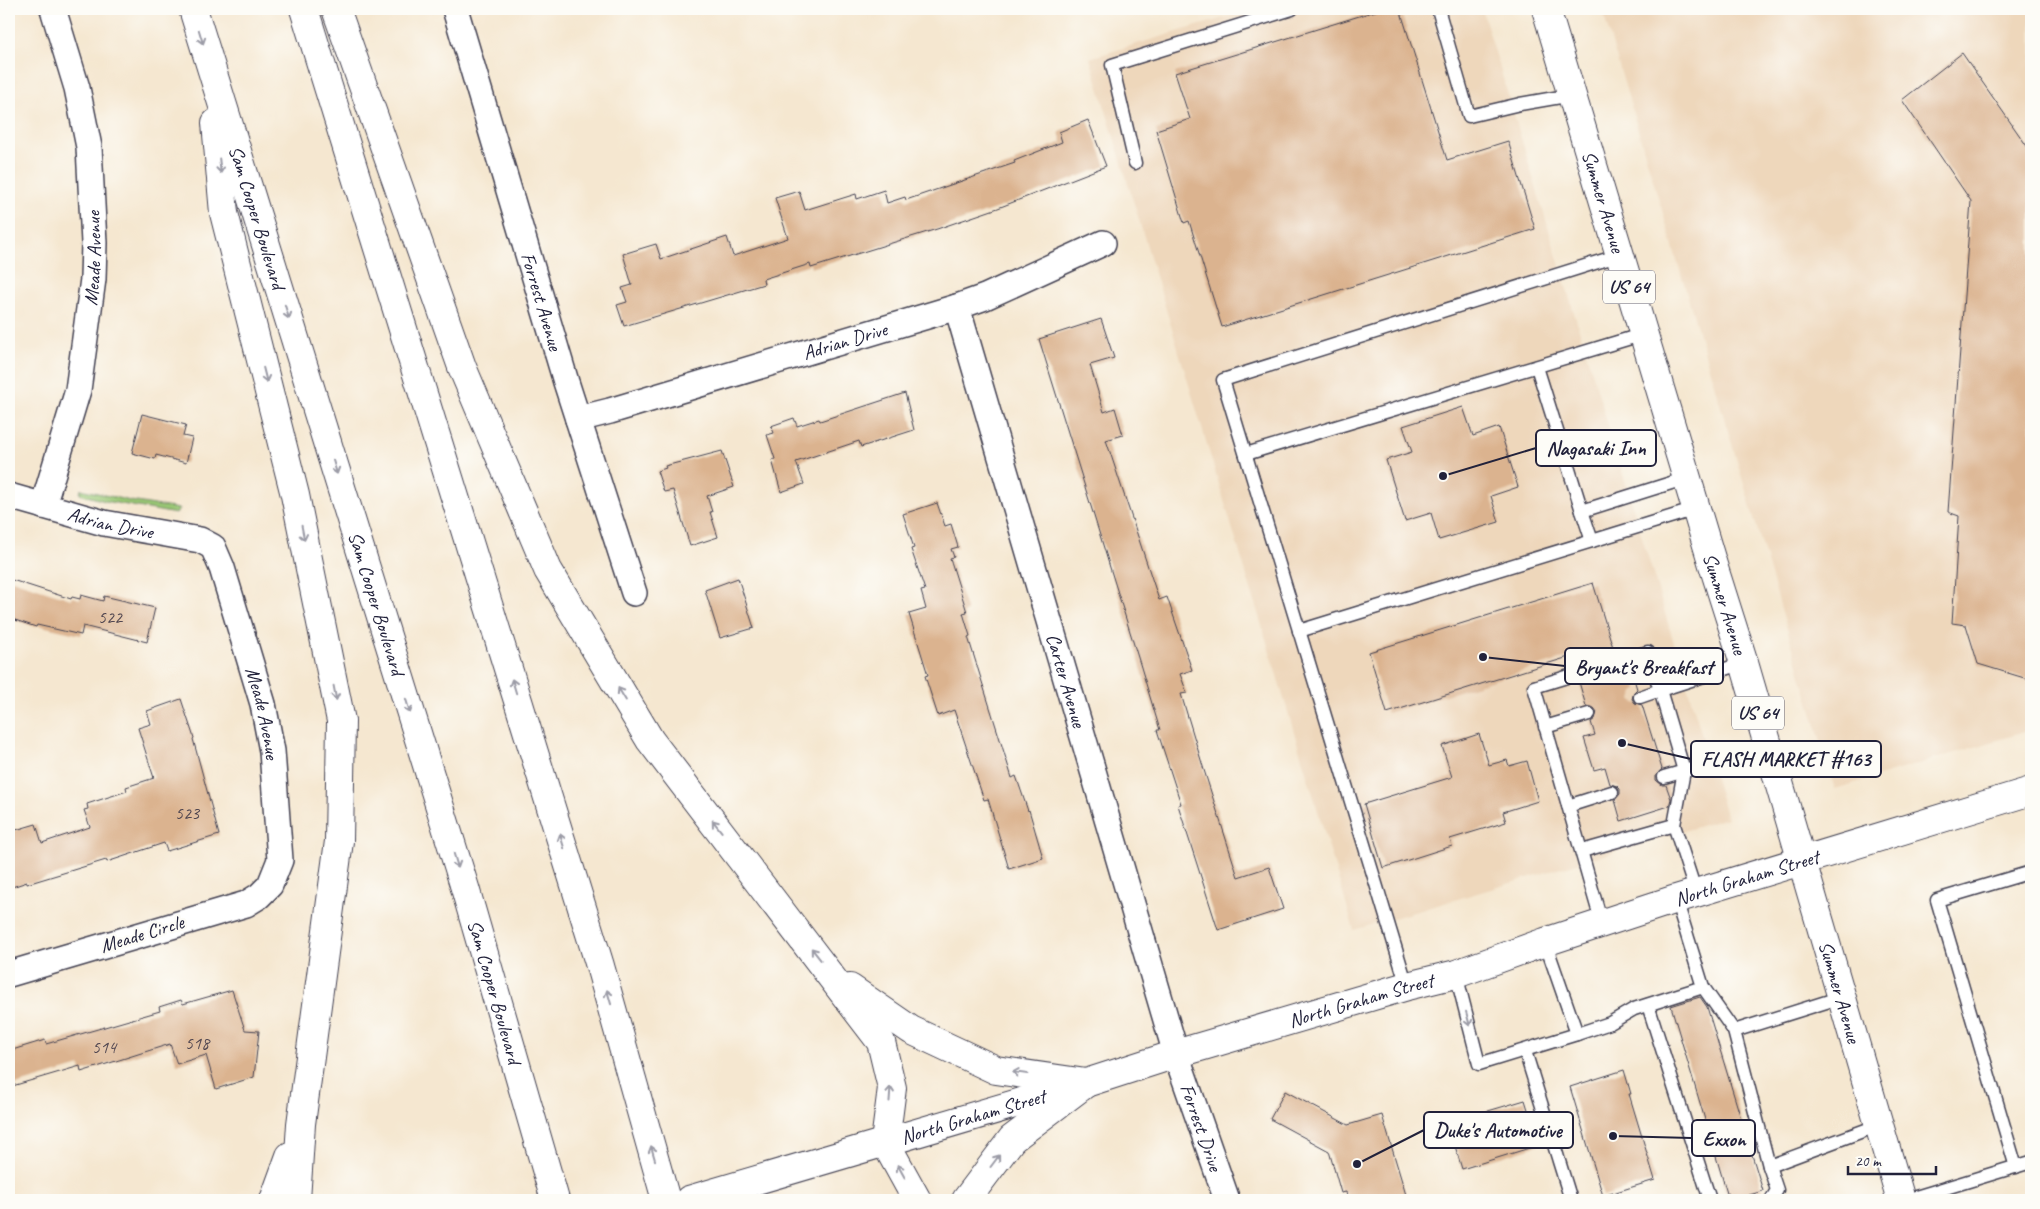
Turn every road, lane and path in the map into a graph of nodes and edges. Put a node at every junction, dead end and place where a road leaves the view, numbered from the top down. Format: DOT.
graph roads {
  1 [pos="54,9"];
  2 [pos="193,9"];
  3 [pos="304,9"];
  4 [pos="336,9"];
  5 [pos="455,9"];
  6 [pos="1292,9"];
  7 [pos="1438,9"];
  8 [pos="1546,9"];
  9 [pos="210,65"];
  10 [pos="1572,95"];
  11 [pos="1135,163"];
  12 [pos="1103,243"];
  13 [pos="1620,255"];
  14 [pos="957,307"];
  15 [pos="1644,334"];
  16 [pos="1538,367"];
  17 [pos="578,418"];
  18 [pos="1246,454"];
  19 [pos="1687,478"];
  20 [pos="9,496"];
  21 [pos="43,506"];
  22 [pos="1696,508"];
  23 [pos="1582,511"];
  24 [pos="1592,541"];
  25 [pos="213,547"];
  26 [pos="634,593"];
  27 [pos="1299,631"];
  28 [pos="1744,663"];
  29 [pos="1660,690"];
  30 [pos="1640,697"];
  31 [pos="1588,714"];
  32 [pos="1545,727"];
  33 [pos="1768,747"];
  34 [pos="1684,771"];
  35 [pos="1664,777"];
  36 [pos="2031,791"];
  37 [pos="1612,792"];
  38 [pos="1568,806"];
  39 [pos="1674,825"];
  40 [pos="1582,851"];
  41 [pos="1802,860"];
  42 [pos="2031,872"];
  43 [pos="270,885"];
  44 [pos="1686,896"];
  45 [pos="1602,924"];
  46 [pos="1545,942"];
  47 [pos="9,974"];
  48 [pos="1456,974"];
  49 [pos="833,976"];
  50 [pos="1407,986"];
  51 [pos="1704,987"];
  52 [pos="1842,997"];
  53 [pos="1648,1005"];
  54 [pos="1734,1031"];
  55 [pos="1577,1034"];
  56 [pos="1525,1051"];
  57 [pos="1176,1054"];
  58 [pos="1086,1083"];
  59 [pos="301,1124"];
  60 [pos="1879,1125"];
  61 [pos="885,1142"];
  62 [pos="2031,1162"];
  63 [pos="1769,1166"];
  64 [pos="2016,1167"];
  65 [pos="274,1200"];
  66 [pos="296,1200"];
  67 [pos="555,1200"];
  68 [pos="666,1200"];
  69 [pos="689,1200"];
  70 [pos="917,1200"];
  71 [pos="966,1200"];
  72 [pos="1227,1200"];
  73 [pos="1571,1200"];
  74 [pos="1710,1200"];
  75 [pos="1772,1200"];
  76 [pos="1902,1200"];
  77 [pos="1906,1200"];
  1 -- 21 [label="street, Meade Avenue"];
  2 -- 9 [label="main road, Sam Cooper Boulevard, one-way"];
  68 -- 3 [label="main road, one-way"];
  49 -- 4 [label="main road, one-way"];
  5 -- 17 [label="street, Forrest Avenue"];
  6 -- 11 [label="lane"];
  7 -- 10 [label="lane"];
  8 -- 10 [label="main road, Summer Avenue / US 64"];
  9 -- 59 [label="main road, one-way"];
  9 -- 67 [label="main road, Sam Cooper Boulevard, one-way"];
  10 -- 13 [label="main road, Summer Avenue / US 64"];
  12 -- 14 [label="street, Adrian Drive"];
  13 -- 15 [label="main road, Summer Avenue / US 64"];
  13 -- 18 [label="lane"];
  14 -- 17 [label="street, Adrian Drive"];
  14 -- 57 [label="street, Carter Avenue"];
  15 -- 16 [label="lane"];
  15 -- 19 [label="main road, Summer Avenue / US 64"];
  16 -- 18 [label="lane"];
  16 -- 23 [label="lane"];
  17 -- 26 [label="street, Forrest Avenue"];
  18 -- 27 [label="lane"];
  19 -- 22 [label="main road, Summer Avenue / US 64"];
  19 -- 23 [label="lane"];
  20 -- 21 [label="street, Adrian Drive"];
  21 -- 25 [label="street, Adrian Drive"];
  22 -- 24 [label="lane"];
  22 -- 28 [label="main road, Summer Avenue / US 64"];
  23 -- 24 [label="lane"];
  24 -- 27 [label="lane"];
  25 -- 43 [label="street, Meade Avenue"];
  27 -- 50 [label="lane"];
  28 -- 29 [label="lane"];
  28 -- 33 [label="main road, Summer Avenue / US 64"];
  29 -- 30 [label="lane"];
  29 -- 32 [label="lane"];
  29 -- 34 [label="lane"];
  31 -- 32 [label="lane"];
  32 -- 38 [label="lane"];
  33 -- 34 [label="lane"];
  33 -- 41 [label="main road, Summer Avenue / US 64"];
  34 -- 35 [label="lane"];
  34 -- 39 [label="lane"];
  36 -- 41 [label="main road, North Graham Street"];
  37 -- 38 [label="lane"];
  38 -- 40 [label="lane"];
  39 -- 40 [label="lane"];
  39 -- 44 [label="lane"];
  40 -- 45 [label="lane"];
  41 -- 44 [label="main road, North Graham Street"];
  41 -- 52 [label="main road, Summer Avenue / US 64"];
  42 -- 64 [label="lane"];
  43 -- 47 [label="street, Meade Circle"];
  44 -- 45 [label="main road, North Graham Street"];
  44 -- 51 [label="lane"];
  45 -- 46 [label="main road, North Graham Street"];
  46 -- 48 [label="main road, North Graham Street"];
  46 -- 55 [label="lane"];
  48 -- 50 [label="main road, North Graham Street"];
  48 -- 56 [label="lane, one-way"];
  58 -- 49 [label="main road, one-way"];
  61 -- 49 [label="main road, one-way"];
  50 -- 57 [label="main road, North Graham Street"];
  51 -- 53 [label="lane"];
  51 -- 54 [label="lane"];
  52 -- 54 [label="lane"];
  52 -- 60 [label="main road, Summer Avenue / US 64"];
  53 -- 55 [label="lane"];
  53 -- 74 [label="lane"];
  54 -- 63 [label="lane"];
  55 -- 56 [label="lane"];
  56 -- 73 [label="lane"];
  57 -- 58 [label="main road, North Graham Street"];
  57 -- 72 [label="street, Forrest Drive"];
  58 -- 61 [label="main road, North Graham Street"];
  71 -- 58 [label="main road, one-way"];
  59 -- 65 [label="main road"];
  59 -- 66 [label="main road"];
  60 -- 63 [label="lane"];
  60 -- 76 [label="main road, Summer Avenue / US 64"];
  61 -- 69 [label="main road, North Graham Street"];
  70 -- 61 [label="main road, one-way"];
  62 -- 64 [label="lane"];
  63 -- 75 [label="lane"];
  64 -- 77 [label="lane"];
}
